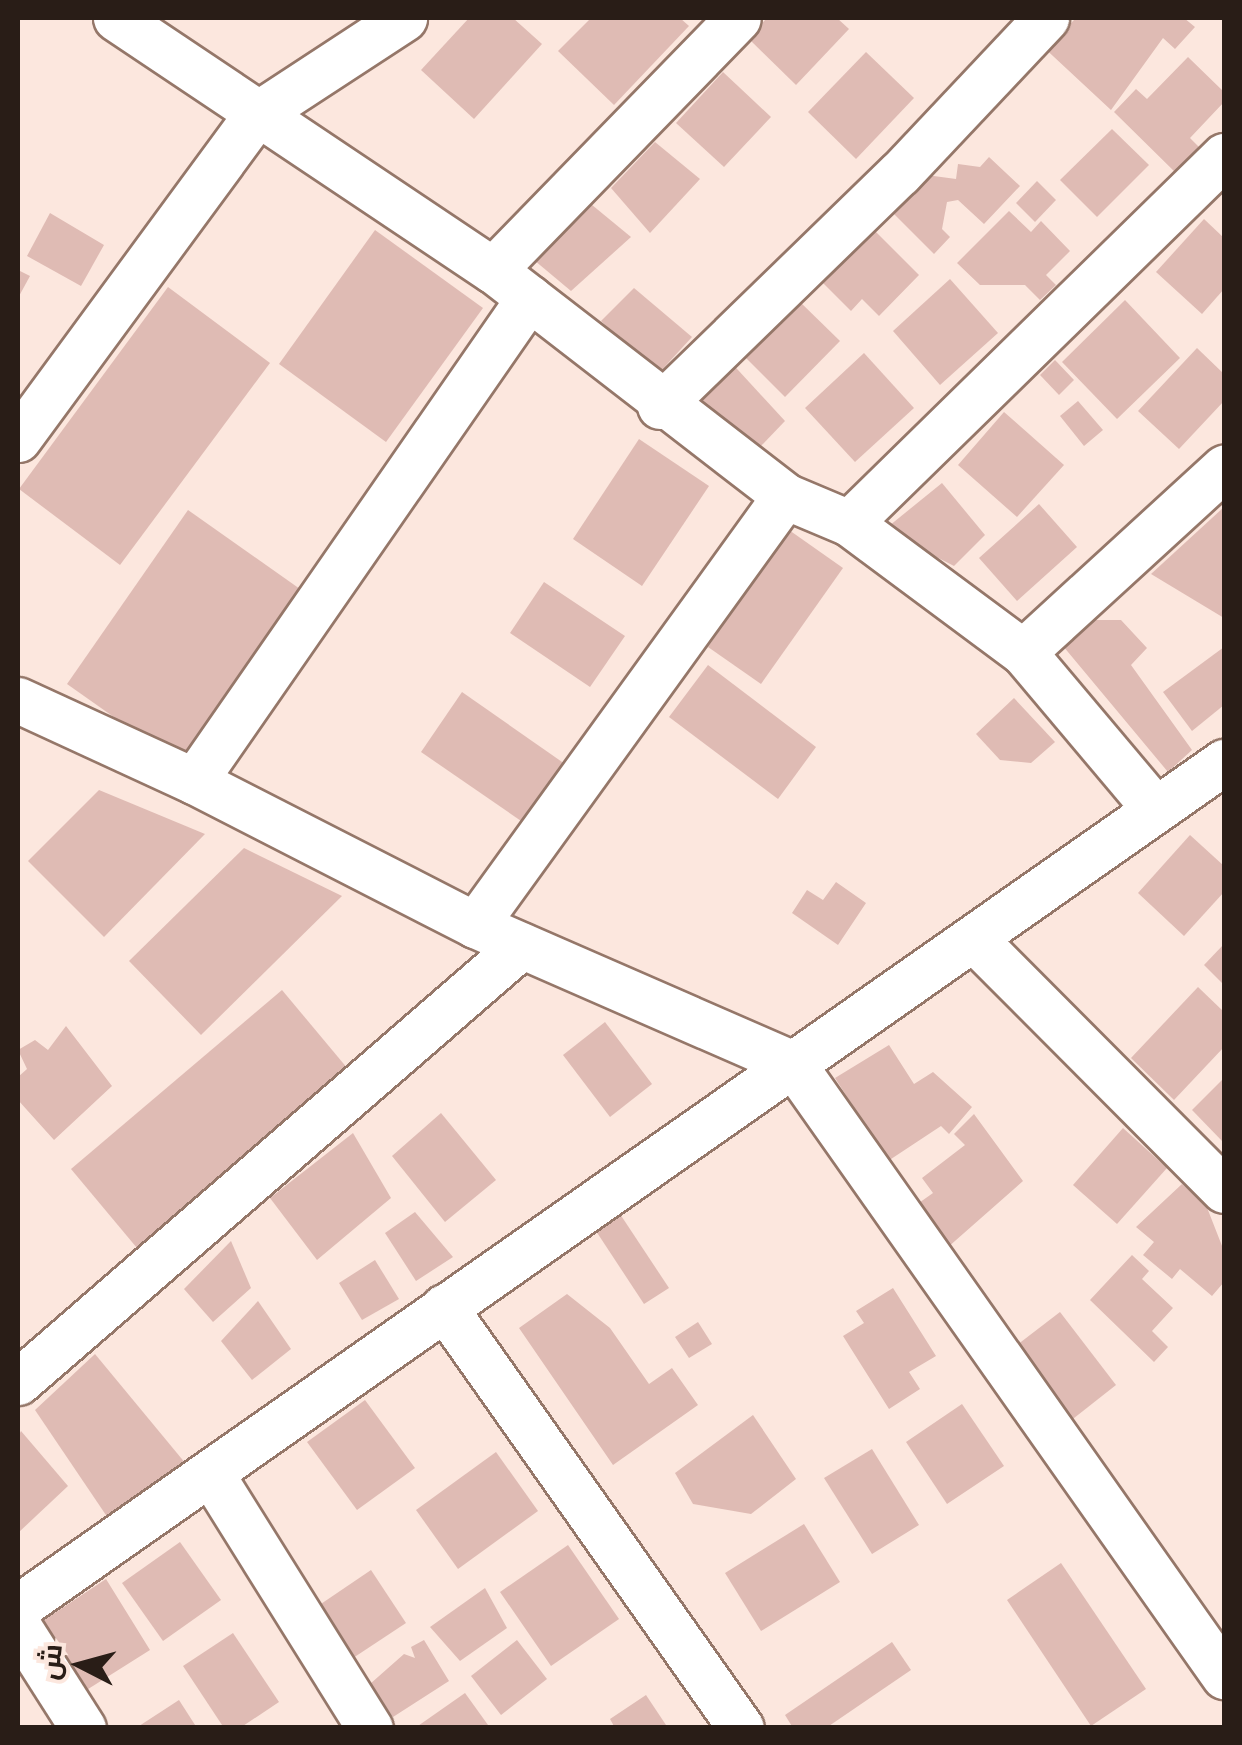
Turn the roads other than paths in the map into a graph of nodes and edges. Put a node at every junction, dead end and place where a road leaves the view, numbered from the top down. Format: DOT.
graph roads {
  1 [pos="116,18"];
  2 [pos="404,18"];
  3 [pos="738,18"];
  4 [pos="1046,18"];
  5 [pos="256,115"];
  6 [pos="1224,156"];
  7 [pos="494,270"];
  8 [pos="529,298"];
  9 [pos="660,406"];
  10 [pos="18,440"];
  11 [pos="1224,468"];
  12 [pos="785,496"];
  13 [pos="850,524"];
  14 [pos="1023,652"];
  15 [pos="18,700"];
  16 [pos="1224,762"];
  17 [pos="194,781"];
  18 [pos="1155,809"];
  19 [pos="475,925"];
  20 [pos="975,940"];
  21 [pos="521,946"];
  22 [pos="792,1064"];
  23 [pos="1224,1190"];
  24 [pos="444,1306"];
  25 [pos="18,1382"];
  26 [pos="211,1474"];
  27 [pos="18,1607"];
  28 [pos="18,1626"];
  29 [pos="1224,1676"];
  30 [pos="83,1728"];
  31 [pos="370,1728"];
  32 [pos="741,1728"];
  1 -- 5 [label="street"];
  2 -- 5 [label="street"];
  3 -- 7 [label="street"];
  4 -- 9 [label="street"];
  5 -- 7 [label="street"];
  5 -- 10 [label="street"];
  6 -- 13 [label="street"];
  7 -- 8 [label="street"];
  8 -- 9 [label="street"];
  8 -- 17 [label="street"];
  9 -- 12 [label="street"];
  11 -- 14 [label="street"];
  12 -- 13 [label="street"];
  12 -- 19 [label="street"];
  13 -- 14 [label="street"];
  14 -- 18 [label="street"];
  15 -- 17 [label="street"];
  16 -- 18 [label="street"];
  17 -- 19 [label="street"];
  18 -- 20 [label="street"];
  19 -- 21 [label="street"];
  20 -- 22 [label="street"];
  20 -- 23 [label="street"];
  21 -- 22 [label="street"];
  21 -- 25 [label="street"];
  22 -- 24 [label="street"];
  22 -- 29 [label="street"];
  24 -- 26 [label="street"];
  24 -- 32 [label="street"];
  26 -- 27 [label="street"];
  26 -- 31 [label="street"];
  28 -- 30 [label="street"];
}
